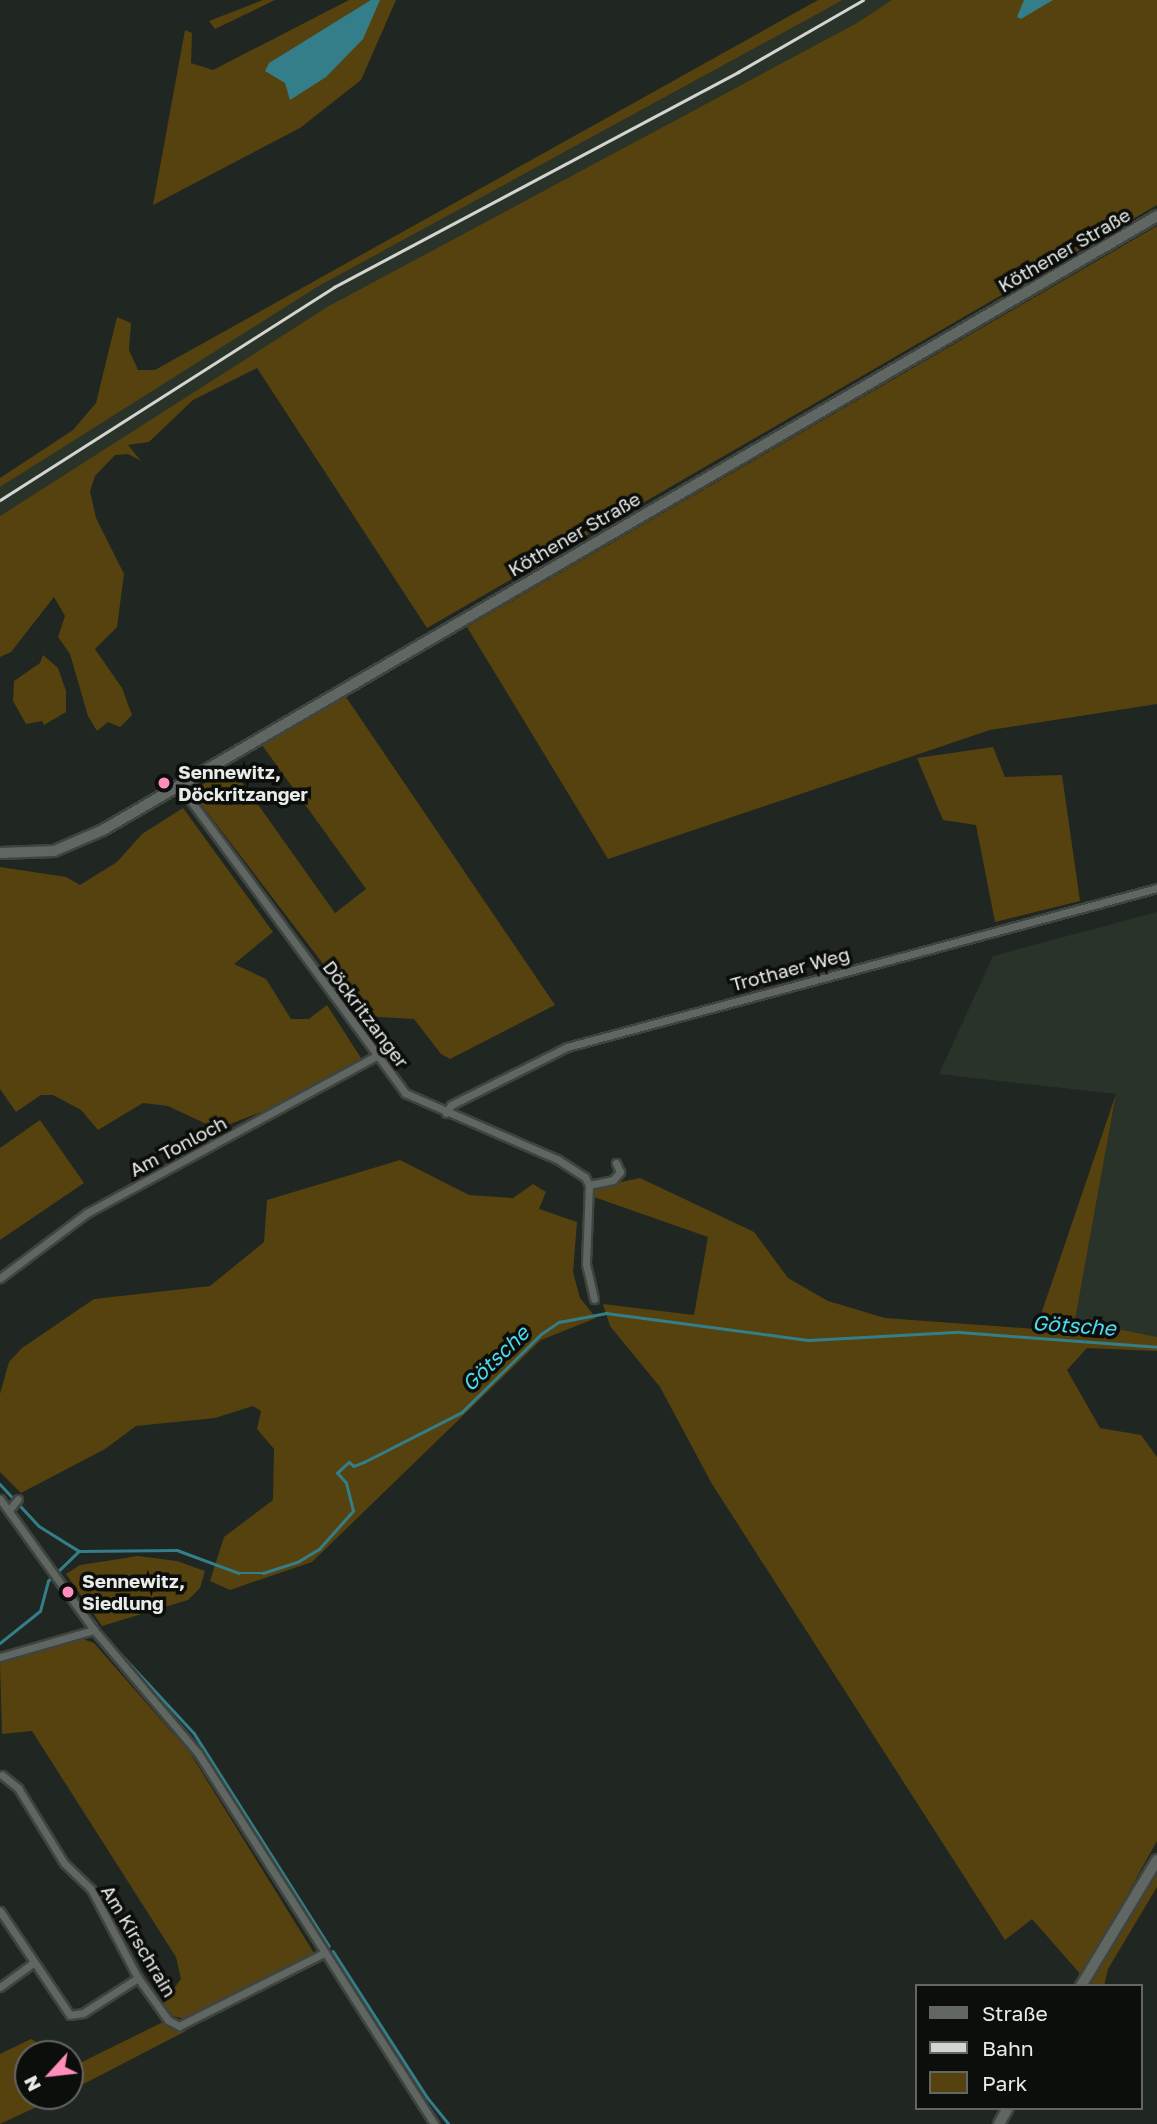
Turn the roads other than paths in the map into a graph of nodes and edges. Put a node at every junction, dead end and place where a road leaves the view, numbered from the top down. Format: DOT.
graph roads {
  1 [pos="1157,216"];
  2 [pos="179,785"];
  3 [pos="0,853"];
  4 [pos="1157,888"];
  5 [pos="378,1055"];
  6 [pos="446,1113"];
  7 [pos="616,1163"];
  8 [pos="589,1185"];
  9 [pos="0,1278"];
  10 [pos="594,1299"];
  11 [pos="0,1499"];
  12 [pos="94,1630"];
  13 [pos="0,1657"];
  14 [pos="1,1773"];
  15 [pos="1157,1860"];
  16 [pos="0,1911"];
  17 [pos="324,1953"];
  18 [pos="33,1963"];
  19 [pos="138,1978"];
  20 [pos="1082,1984"];
  21 [pos="0,1987"];
  22 [pos="435,2124"];
  1 -- 2 [label="main road, Köthener Straße"];
  2 -- 3 [label="main road, Köthener Straße"];
  2 -- 5 [label="street, Döckritzanger"];
  4 -- 6 [label="street, Trothaer Weg"];
  5 -- 6 [label="street, Döckritzanger"];
  5 -- 9 [label="street, Am Tonloch"];
  6 -- 8 [label="street, Döckritzanger"];
  7 -- 8 [label="street"];
  8 -- 10 [label="street"];
  11 -- 12 [label="street"];
  12 -- 13 [label="street"];
  12 -- 17 [label="street"];
  14 -- 19 [label="street, Am Kirschrain"];
  15 -- 20 [label="main road"];
  16 -- 18 [label="street"];
  17 -- 19 [label="street, Am Kirschrain"];
  17 -- 22 [label="street"];
  18 -- 19 [label="street"];
  18 -- 21 [label="street"];
}
